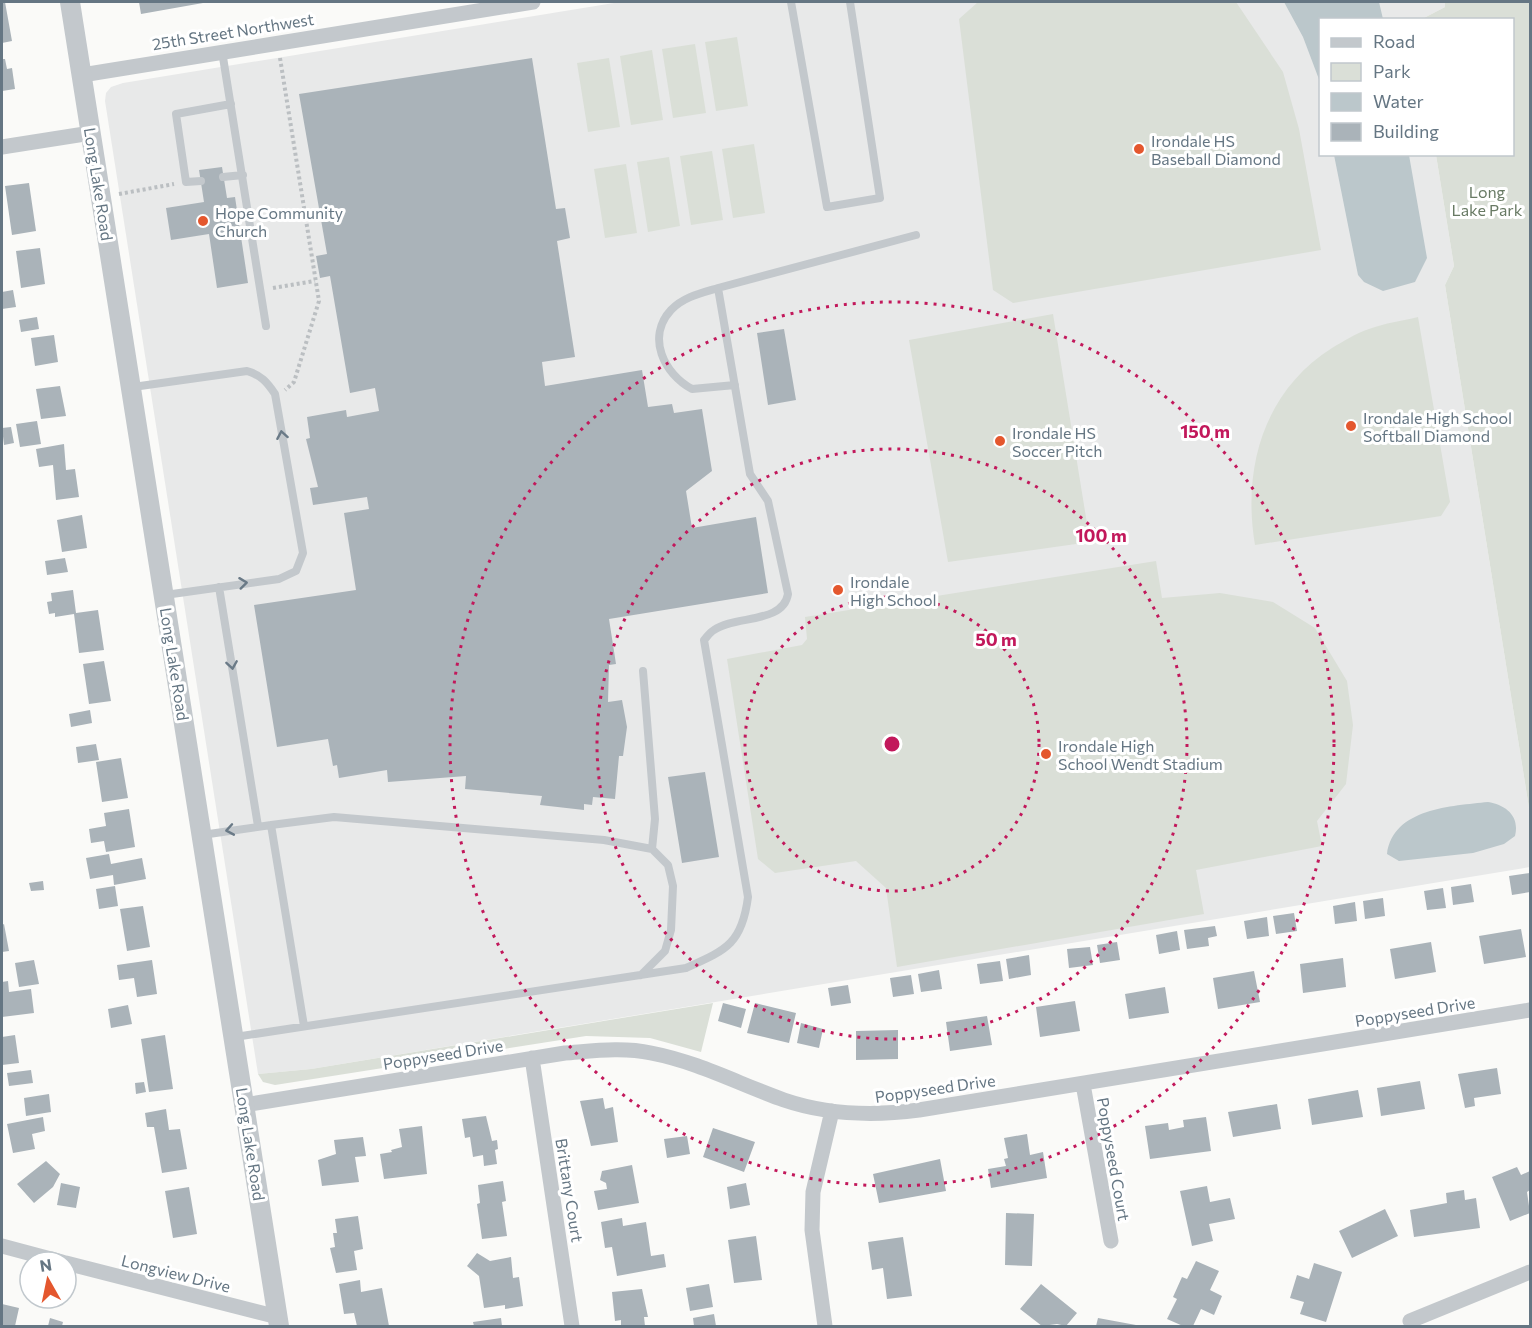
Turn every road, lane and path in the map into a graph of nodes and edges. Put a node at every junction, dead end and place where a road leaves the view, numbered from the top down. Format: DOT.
graph roads {
  1 [pos="70,2"];
  2 [pos="533,2"];
  3 [pos="791,2"];
  4 [pos="850,2"];
  5 [pos="278,42"];
  6 [pos="222,51"];
  7 [pos="82,75"];
  8 [pos="231,104"];
  9 [pos="91,133"];
  10 [pos="2,147"];
  11 [pos="243,174"];
  12 [pos="223,177"];
  13 [pos="201,181"];
  14 [pos="186,182"];
  15 [pos="101,197"];
  16 [pos="916,235"];
  17 [pos="315,281"];
  18 [pos="718,288"];
  19 [pos="261,290"];
  20 [pos="266,326"];
  21 [pos="735,385"];
  22 [pos="131,387"];
  23 [pos="276,398"];
  24 [pos="219,587"];
  25 [pos="164,595"];
  26 [pos="642,671"];
  27 [pos="272,825"];
  28 [pos="258,826"];
  29 [pos="202,835"];
  30 [pos="652,849"];
  31 [pos="641,976"];
  32 [pos="1530,1010"];
  33 [pos="304,1026"];
  34 [pos="234,1037"];
  35 [pos="532,1058"];
  36 [pos="1083,1083"];
  37 [pos="244,1105"];
  38 [pos="832,1111"];
  39 [pos="1111,1241"];
  40 [pos="2,1246"];
  41 [pos="18,1250"];
  42 [pos="78,1266"];
  43 [pos="1530,1272"];
  44 [pos="1410,1321"];
  45 [pos="279,1322"];
  46 [pos="572,1326"];
  47 [pos="825,1326"];
  1 -- 7 [label="street, Long Lake Road"];
  2 -- 5 [label="street, 25th Street Northwest"];
  3 -- 4 [label="lane"];
  5 -- 6 [label="street, 25th Street Northwest"];
  5 -- 17 [label="path"];
  6 -- 7 [label="street, 25th Street Northwest"];
  6 -- 8 [label="lane"];
  7 -- 9 [label="street, Long Lake Road"];
  8 -- 11 [label="lane"];
  8 -- 14 [label="lane"];
  9 -- 10 [label="street"];
  9 -- 15 [label="street, Long Lake Road"];
  11 -- 12 [label="lane"];
  11 -- 19 [label="lane"];
  13 -- 14 [label="lane"];
  14 -- 15 [label="path"];
  15 -- 22 [label="street, Long Lake Road"];
  16 -- 18 [label="lane"];
  17 -- 19 [label="path"];
  17 -- 23 [label="path"];
  18 -- 21 [label="lane"];
  18 -- 21 [label="lane"];
  19 -- 20 [label="lane"];
  21 -- 31 [label="lane"];
  22 -- 23 [label="lane"];
  22 -- 25 [label="street, Long Lake Road"];
  24 -- 23 [label="lane, one-way"];
  24 -- 25 [label="lane"];
  24 -- 28 [label="lane, one-way"];
  25 -- 29 [label="street, Long Lake Road"];
  26 -- 30 [label="lane"];
  27 -- 28 [label="lane"];
  27 -- 30 [label="lane"];
  27 -- 33 [label="lane"];
  28 -- 29 [label="lane, one-way"];
  29 -- 34 [label="street, Long Lake Road"];
  30 -- 31 [label="lane"];
  31 -- 33 [label="lane"];
  32 -- 36 [label="street, Poppyseed Drive"];
  33 -- 34 [label="lane"];
  34 -- 37 [label="street, Long Lake Road"];
  35 -- 37 [label="street, Poppyseed Drive"];
  35 -- 38 [label="street, Poppyseed Drive"];
  35 -- 46 [label="street, Brittany Court"];
  36 -- 38 [label="street, Poppyseed Drive"];
  36 -- 39 [label="street, Poppyseed Court"];
  37 -- 45 [label="street, Long Lake Road"];
  38 -- 47 [label="street"];
  40 -- 41 [label="street, Longview Drive"];
  42 -- 45 [label="street, Longview Drive"];
  43 -- 44 [label="street"];
}
